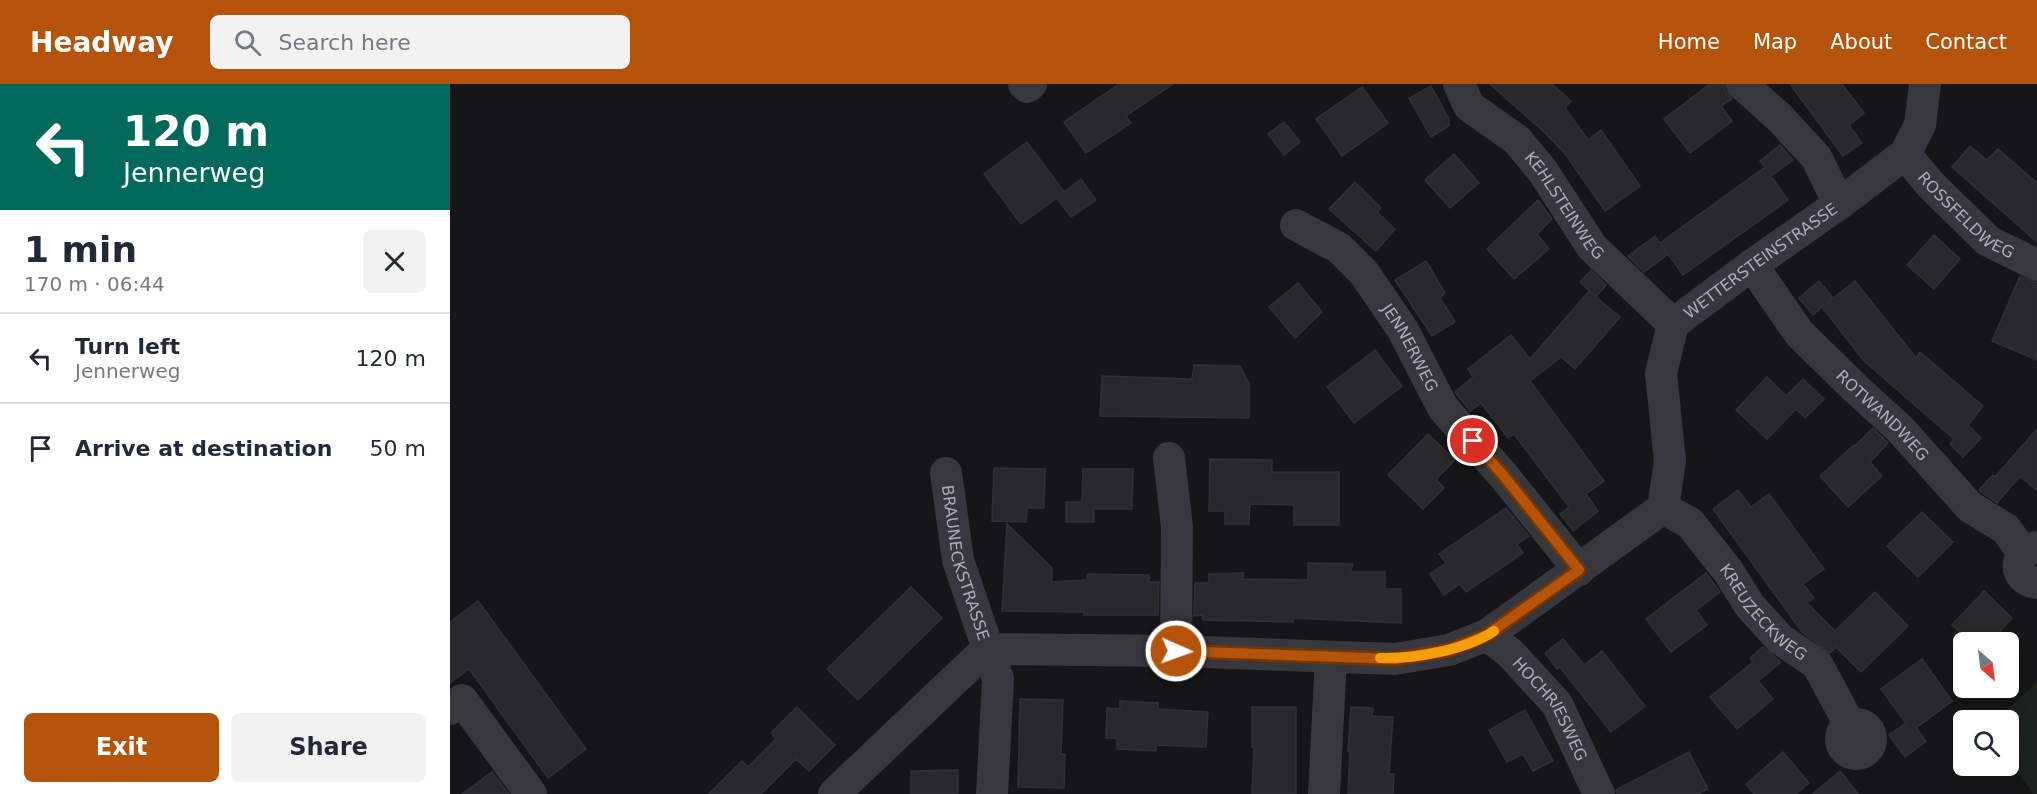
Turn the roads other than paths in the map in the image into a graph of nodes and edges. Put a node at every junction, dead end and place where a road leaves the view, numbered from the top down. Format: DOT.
graph roads {
  1 [pos="1024,84"];
  2 [pos="1031,84"];
  3 [pos="1460,84"];
  4 [pos="1742,84"];
  5 [pos="1925,84"];
  6 [pos="1905,154"];
  7 [pos="1839,204"];
  8 [pos="1296,225"];
  9 [pos="1752,265"];
  10 [pos="2037,265"];
  11 [pos="1673,324"];
  12 [pos="1168,458"];
  13 [pos="946,473"];
  14 [pos="1663,508"];
  15 [pos="2030,550"];
  16 [pos="1579,570"];
  17 [pos="2037,583"];
  18 [pos="1487,635"];
  19 [pos="987,649"];
  20 [pos="1176,651"];
  21 [pos="1331,657"];
  22 [pos="450,709"];
  23 [pos="1850,725"];
  24 [pos="531,794"];
  25 [pos="834,794"];
  26 [pos="992,794"];
  27 [pos="1324,794"];
  28 [pos="1599,794"];
  1 -- 2 [label="street"];
  3 -- 11 [label="street, KEHLSTEINWEG"];
  4 -- 7 [label="street"];
  5 -- 6 [label="street, WETTERSTEINSTRASSE"];
  6 -- 7 [label="street, WETTERSTEINSTRASSE"];
  6 -- 10 [label="street, ROSSFELDWEG"];
  7 -- 9 [label="street, WETTERSTEINSTRASSE"];
  8 -- 16 [label="street, JENNERWEG"];
  9 -- 11 [label="street, WETTERSTEINSTRASSE"];
  9 -- 15 [label="street, ROTWANDWEG"];
  11 -- 14 [label="street, WETTERSTEINSTRASSE"];
  12 -- 20 [label="street"];
  13 -- 19 [label="street, BRAUNECKSTRASSE"];
  14 -- 16 [label="street"];
  14 -- 23 [label="street, KREUZECKWEG"];
  15 -- 17 [label="street, ROTWANDWEG"];
  16 -- 18 [label="street"];
  18 -- 21 [label="street"];
  18 -- 28 [label="street, HOCHRIESWEG"];
  19 -- 20 [label="street"];
  19 -- 25 [label="street"];
  19 -- 26 [label="street, BRAUNECKSTRASSE"];
  20 -- 21 [label="street"];
  21 -- 27 [label="street"];
  22 -- 24 [label="street"];
}
